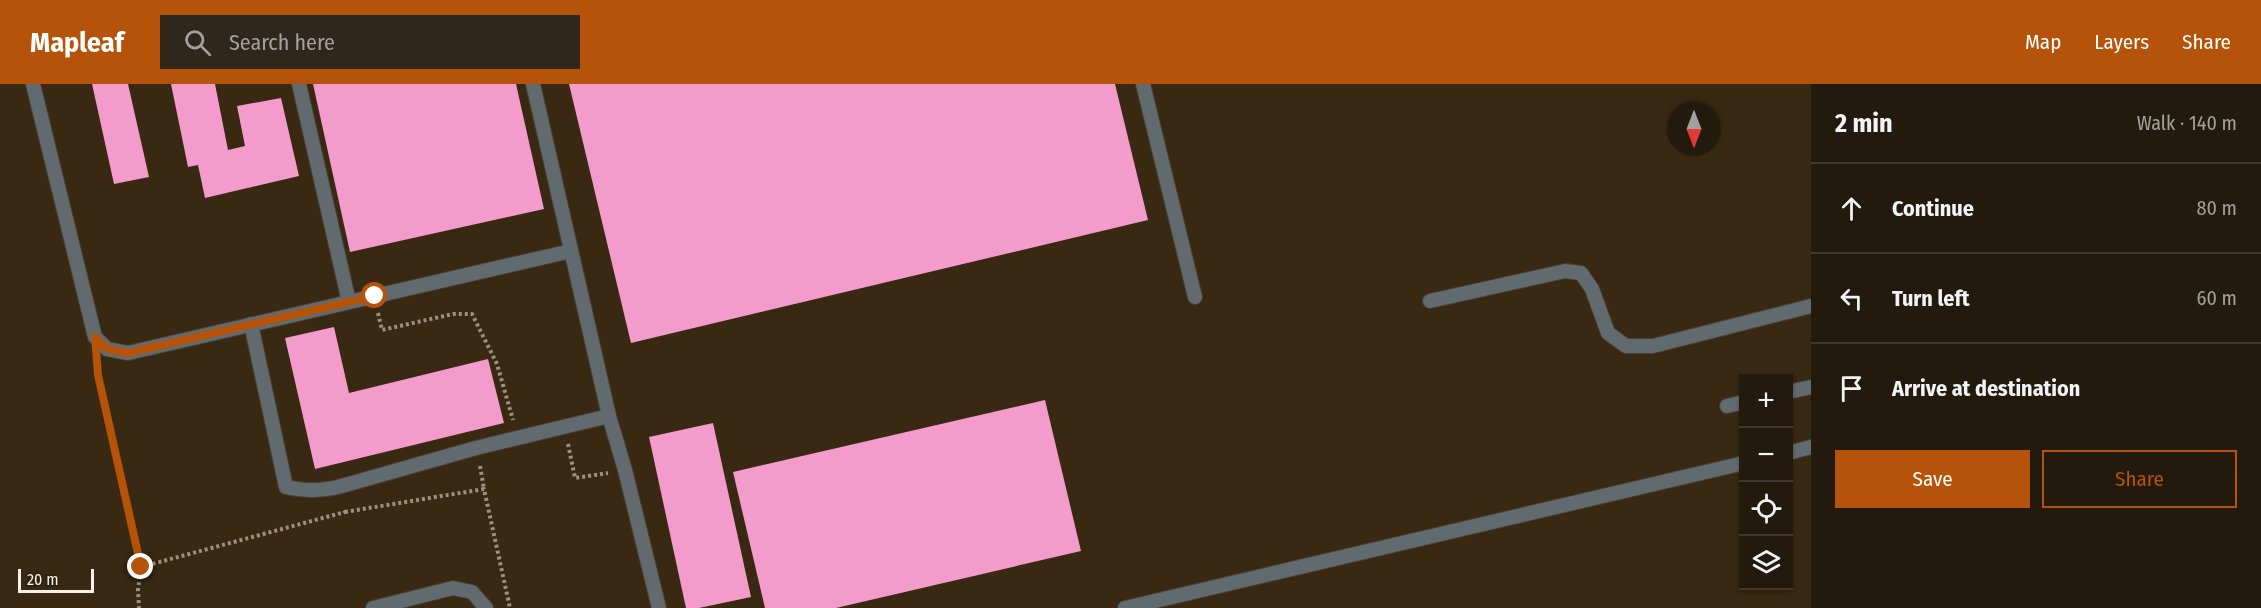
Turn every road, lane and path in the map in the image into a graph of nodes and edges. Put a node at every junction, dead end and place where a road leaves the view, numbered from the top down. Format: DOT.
graph roads {
  1 [pos="33,84"];
  2 [pos="299,84"];
  3 [pos="533,84"];
  4 [pos="1143,84"];
  5 [pos="572,251"];
  6 [pos="375,296"];
  7 [pos="1195,297"];
  8 [pos="1430,301"];
  9 [pos="349,302"];
  10 [pos="1811,306"];
  11 [pos="251,324"];
  12 [pos="95,337"];
  13 [pos="1811,387"];
  14 [pos="1793,391"];
  15 [pos="1739,403"];
  16 [pos="1727,406"];
  17 [pos="609,416"];
  18 [pos="519,438"];
  19 [pos="567,438"];
  20 [pos="1811,447"];
  21 [pos="1793,452"];
  22 [pos="1739,464"];
  23 [pos="625,470"];
  24 [pos="338,487"];
  25 [pos="345,512"];
  26 [pos="141,567"];
  27 [pos="139,608"];
  28 [pos="373,608"];
  29 [pos="486,608"];
  30 [pos="510,608"];
  31 [pos="659,608"];
  32 [pos="1125,608"];
  1 -- 12 [label="lane"];
  2 -- 9 [label="lane"];
  3 -- 5 [label="lane"];
  4 -- 7 [label="lane"];
  5 -- 6 [label="lane"];
  5 -- 17 [label="lane"];
  6 -- 9 [label="lane"];
  6 -- 18 [label="path"];
  8 -- 10 [label="lane"];
  9 -- 11 [label="lane"];
  11 -- 12 [label="lane"];
  11 -- 24 [label="lane"];
  12 -- 26 [label="path"];
  13 -- 14 [label="lane"];
  15 -- 16 [label="lane"];
  17 -- 18 [label="lane"];
  17 -- 23 [label="lane"];
  18 -- 24 [label="lane"];
  19 -- 23 [label="path"];
  20 -- 21 [label="lane"];
  22 -- 32 [label="lane"];
  23 -- 31 [label="lane"];
  24 -- 25 [label="path"];
  25 -- 26 [label="path"];
  25 -- 30 [label="path"];
  26 -- 27 [label="path"];
  28 -- 29 [label="lane"];
}
